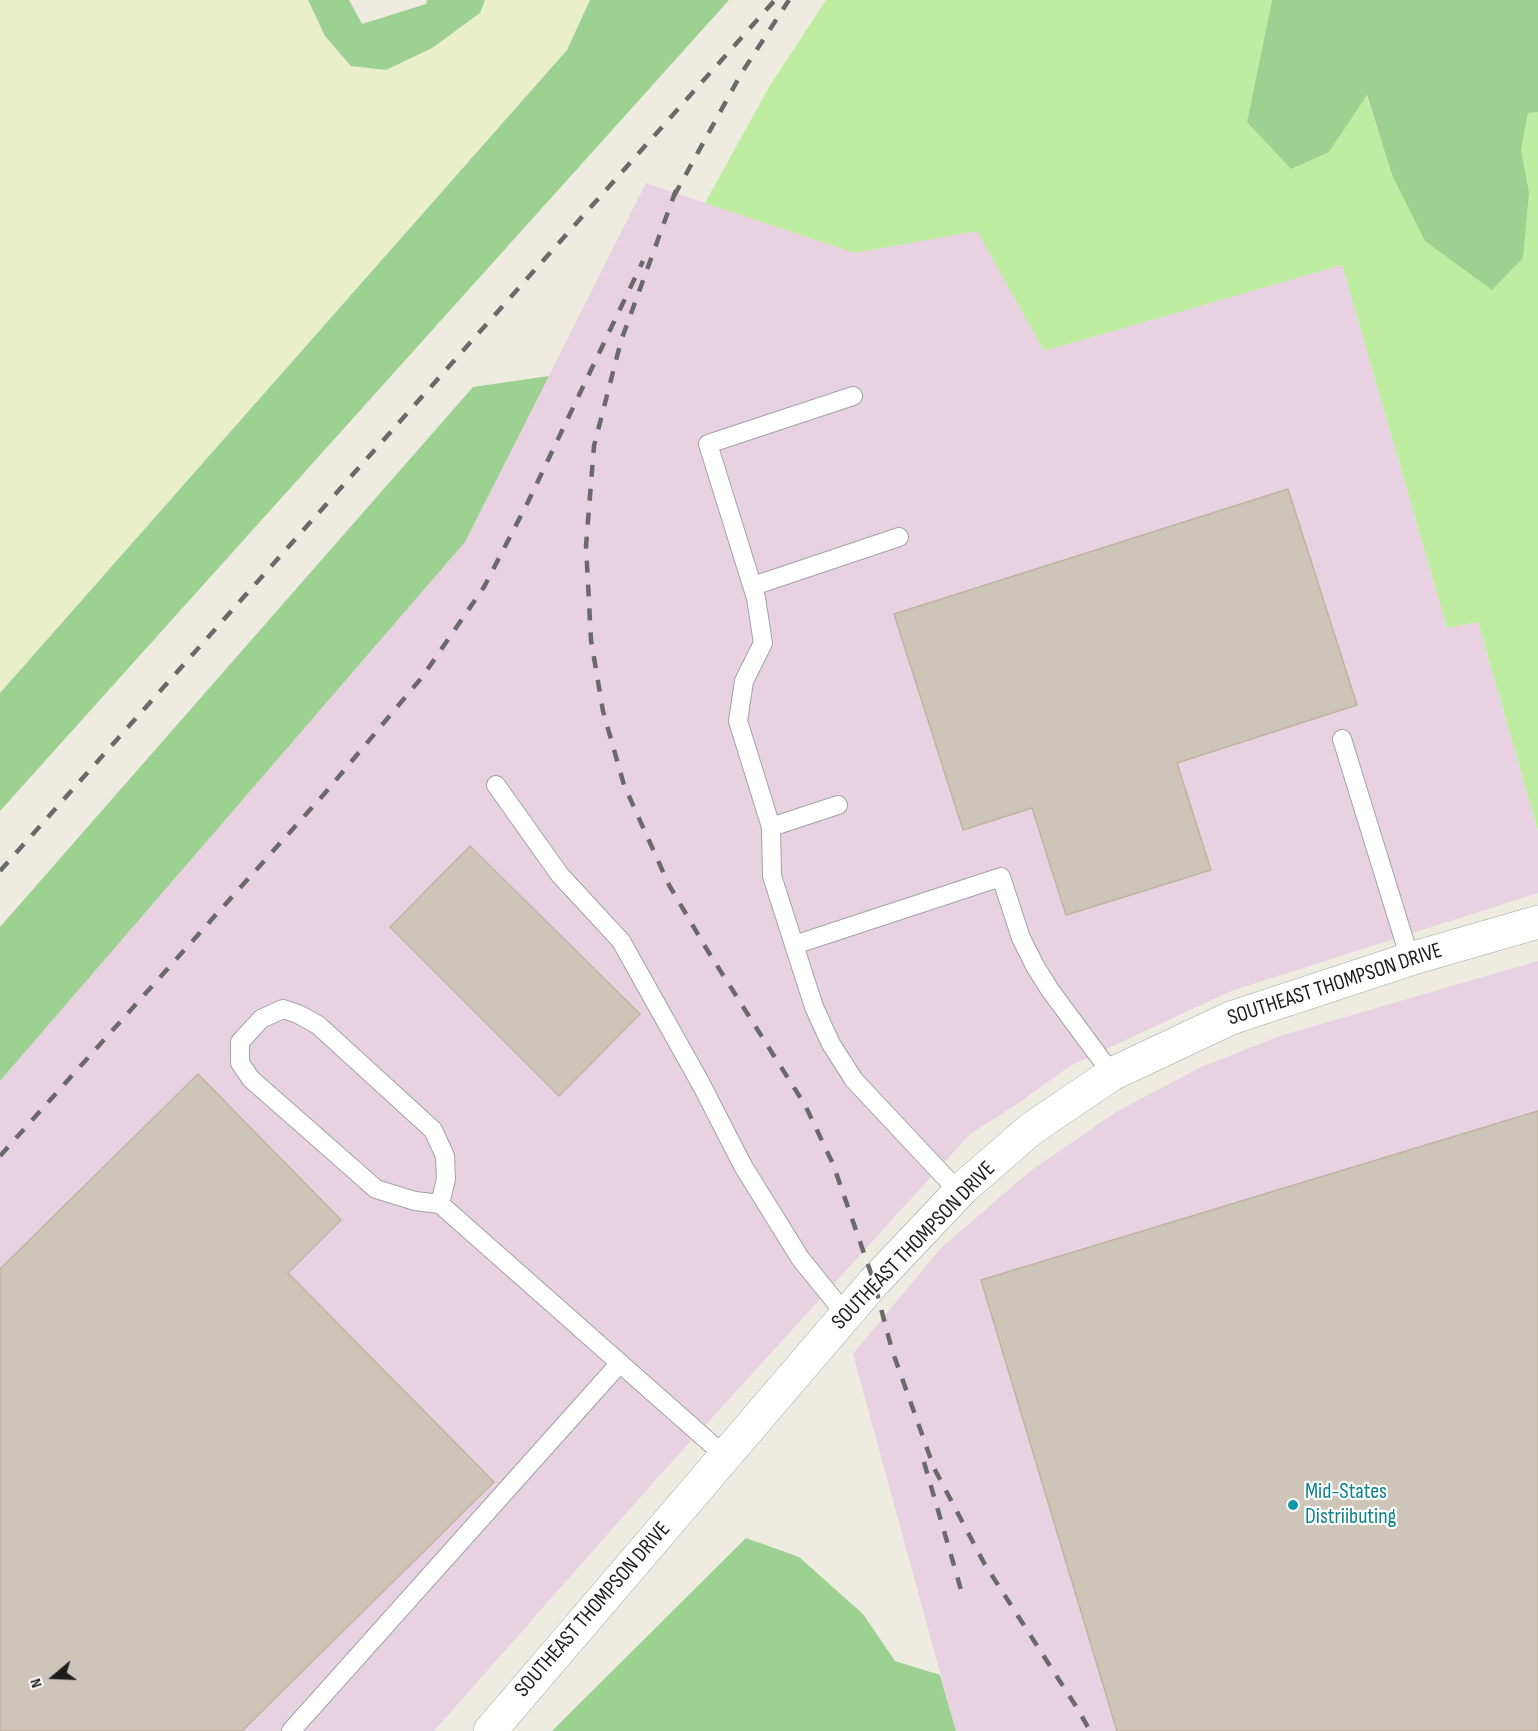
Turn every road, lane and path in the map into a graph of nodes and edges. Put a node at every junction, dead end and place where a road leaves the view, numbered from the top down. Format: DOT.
graph roads {
  1 [pos="853,396"];
  2 [pos="899,537"];
  3 [pos="753,586"];
  4 [pos="1342,739"];
  5 [pos="496,785"];
  6 [pos="838,805"];
  7 [pos="771,827"];
  8 [pos="1538,922"];
  9 [pos="794,945"];
  10 [pos="1410,959"];
  11 [pos="1112,1074"];
  12 [pos="959,1192"];
  13 [pos="440,1204"];
  14 [pos="846,1315"];
  15 [pos="620,1363"];
  16 [pos="725,1456"];
  17 [pos="291,1731"];
  18 [pos="490,1731"];
  1 -- 3 [label="lane"];
  2 -- 3 [label="lane"];
  3 -- 7 [label="lane"];
  4 -- 10 [label="lane"];
  5 -- 14 [label="lane"];
  6 -- 7 [label="lane"];
  7 -- 9 [label="lane"];
  8 -- 10 [label="street, SOUTHEAST THOMPSON DRIVE"];
  9 -- 11 [label="lane"];
  9 -- 12 [label="lane"];
  10 -- 11 [label="street, SOUTHEAST THOMPSON DRIVE"];
  11 -- 12 [label="street, SOUTHEAST THOMPSON DRIVE"];
  12 -- 14 [label="street, SOUTHEAST THOMPSON DRIVE"];
  13 -- 13 [label="lane"];
  13 -- 15 [label="lane"];
  14 -- 16 [label="street, SOUTHEAST THOMPSON DRIVE"];
  15 -- 16 [label="lane"];
  15 -- 17 [label="lane"];
  16 -- 18 [label="street, SOUTHEAST THOMPSON DRIVE"];
}
